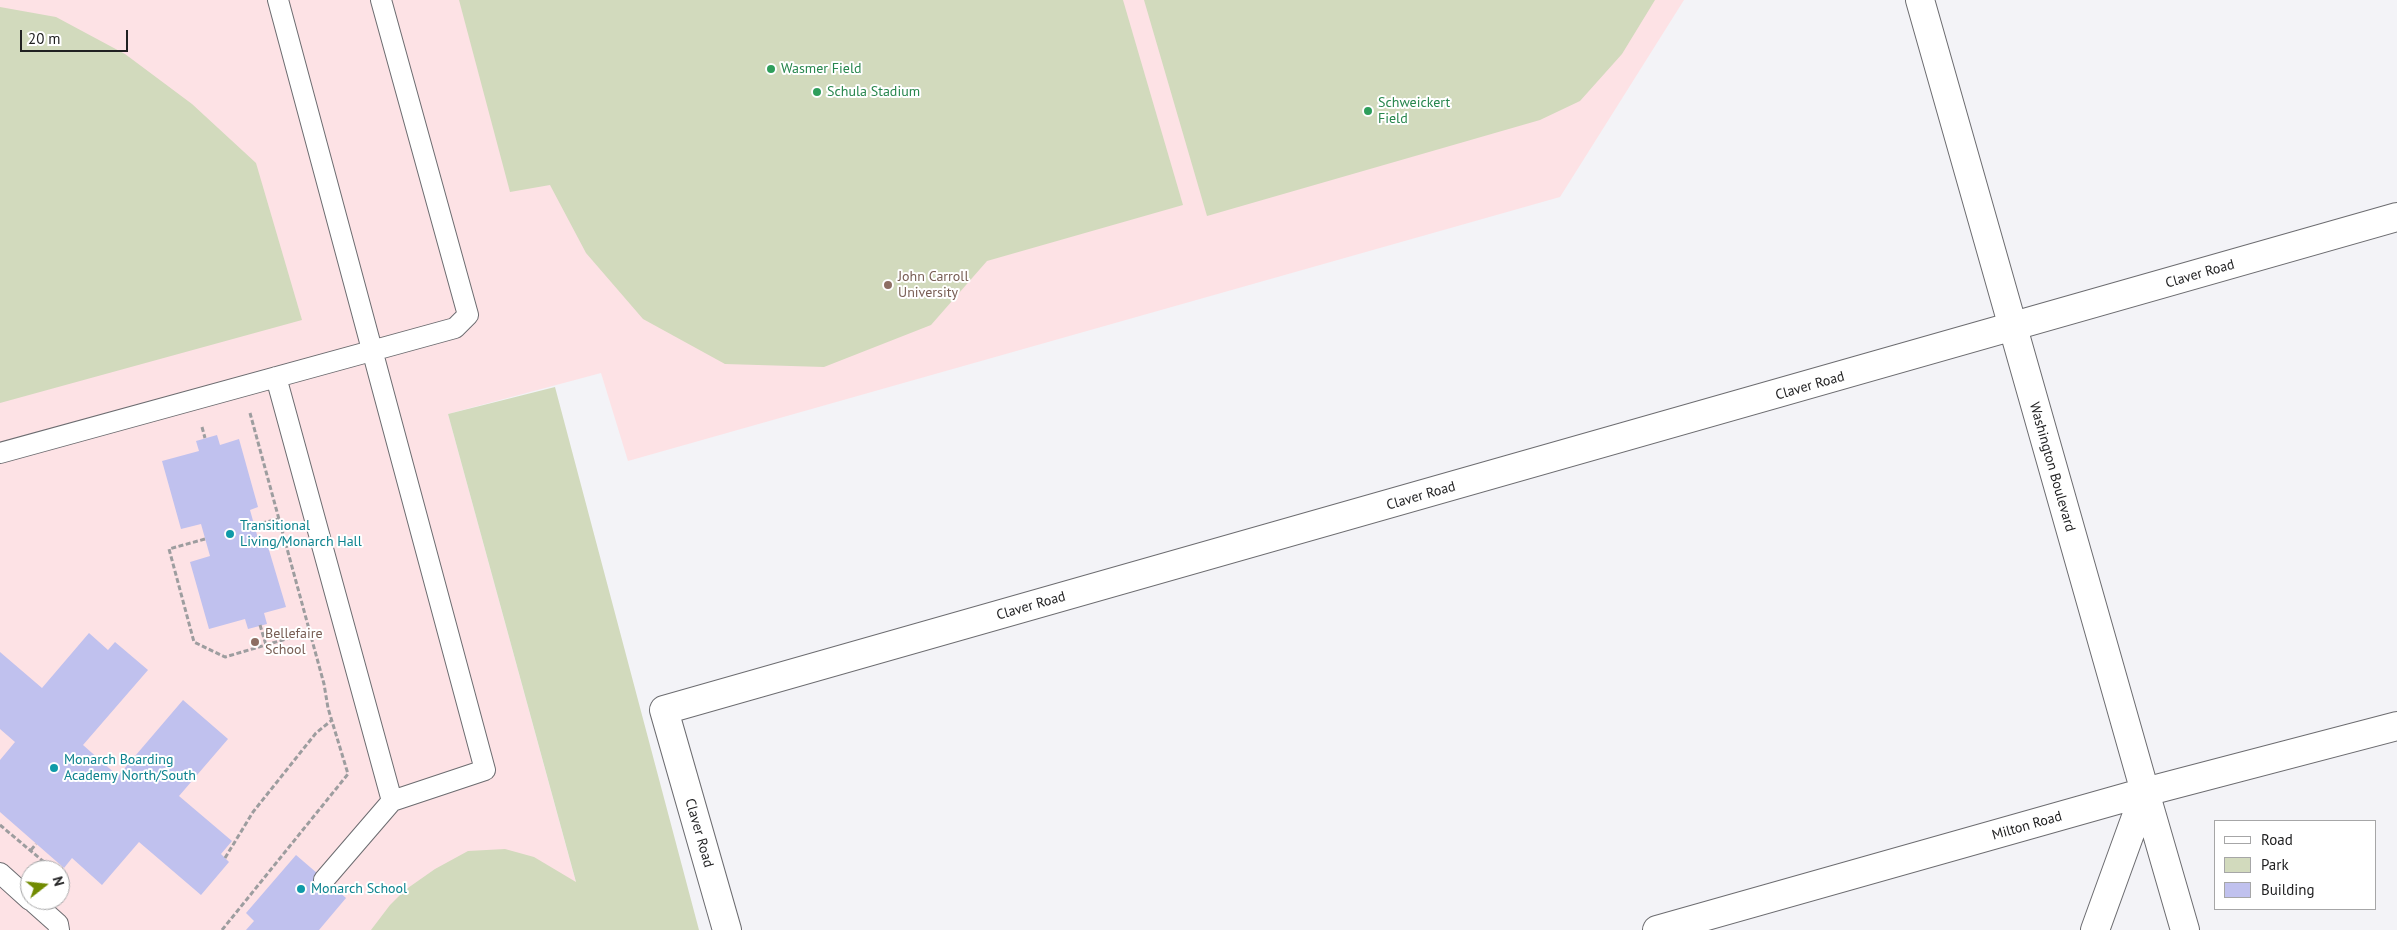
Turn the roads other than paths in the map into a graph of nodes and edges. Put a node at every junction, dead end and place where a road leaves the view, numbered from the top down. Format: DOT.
graph roads {
  1 [pos="278,0"];
  2 [pos="381,0"];
  3 [pos="1920,0"];
  4 [pos="2397,217"];
  5 [pos="2012,328"];
  6 [pos="372,351"];
  7 [pos="276,377"];
  8 [pos="0,453"];
  9 [pos="2397,726"];
  10 [pos="2146,792"];
  11 [pos="392,801"];
  12 [pos="0,873"];
  13 [pos="324,880"];
  14 [pos="20,891"];
  15 [pos="42,910"];
  16 [pos="59,930"];
  17 [pos="726,930"];
  18 [pos="1657,930"];
  19 [pos="2095,930"];
  20 [pos="2185,930"];
  1 -- 6 [label="lane"];
  2 -- 6 [label="lane"];
  3 -- 5 [label="street, Washington Boulevard"];
  4 -- 5 [label="street, Claver Road"];
  5 -- 10 [label="street, Washington Boulevard"];
  5 -- 17 [label="street, Claver Road"];
  6 -- 7 [label="lane"];
  6 -- 11 [label="lane"];
  7 -- 8 [label="lane"];
  7 -- 11 [label="lane"];
  9 -- 10 [label="street, Milton Road"];
  10 -- 18 [label="street, Milton Road"];
  10 -- 19 [label="street"];
  10 -- 20 [label="street, Washington Boulevard"];
  11 -- 13 [label="lane"];
  12 -- 14 [label="lane"];
  15 -- 16 [label="lane"];
}
